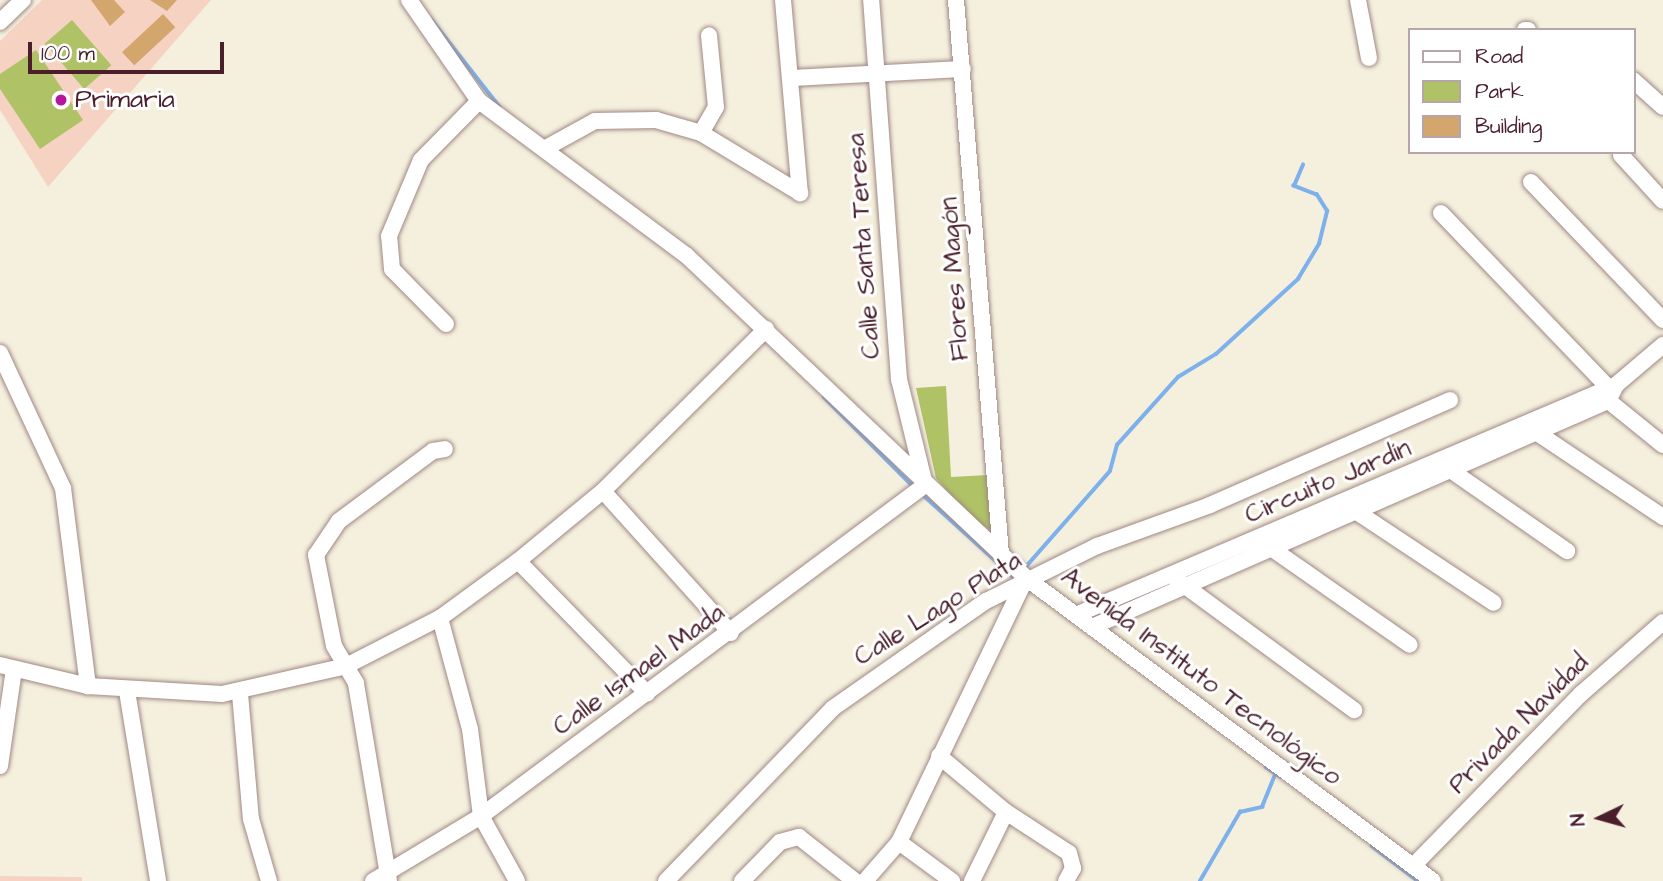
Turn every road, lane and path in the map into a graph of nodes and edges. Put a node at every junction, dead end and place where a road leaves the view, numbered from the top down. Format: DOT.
graph roads {
  1 [pos="23,0"];
  2 [pos="410,0"];
  3 [pos="783,0"];
  4 [pos="871,0"];
  5 [pos="956,0"];
  6 [pos="1358,0"];
  7 [pos="0,22"];
  8 [pos="709,35"];
  9 [pos="1369,58"];
  10 [pos="963,69"];
  11 [pos="876,73"];
  12 [pos="790,79"];
  13 [pos="1635,82"];
  14 [pos="479,101"];
  15 [pos="1663,107"];
  16 [pos="701,133"];
  17 [pos="544,149"];
  18 [pos="1621,155"];
  19 [pos="1531,182"];
  20 [pos="1663,201"];
  21 [pos="1441,213"];
  22 [pos="1663,320"];
  23 [pos="446,324"];
  24 [pos="766,329"];
  25 [pos="1663,345"];
  26 [pos="0,353"];
  27 [pos="1607,391"];
  28 [pos="1450,400"];
  29 [pos="1536,432"];
  30 [pos="1663,445"];
  31 [pos="445,449"];
  32 [pos="1448,469"];
  33 [pos="925,485"];
  34 [pos="603,491"];
  35 [pos="1357,512"];
  36 [pos="1663,517"];
  37 [pos="1271,548"];
  38 [pos="1567,551"];
  39 [pos="1001,554"];
  40 [pos="517,561"];
  41 [pos="1027,578"];
  42 [pos="1178,580"];
  43 [pos="1494,603"];
  44 [pos="1078,614"];
  45 [pos="440,618"];
  46 [pos="1663,622"];
  47 [pos="1094,626"];
  48 [pos="731,633"];
  49 [pos="1410,645"];
  50 [pos="346,666"];
  51 [pos="7,667"];
  52 [pos="88,686"];
  53 [pos="127,691"];
  54 [pos="647,693"];
  55 [pos="240,694"];
  56 [pos="1354,710"];
  57 [pos="939,755"];
  58 [pos="0,766"];
  59 [pos="1006,812"];
  60 [pos="481,816"];
  61 [pos="899,842"];
  62 [pos="1413,866"];
  63 [pos="388,877"];
  64 [pos="158,881"];
  65 [pos="269,881"];
  66 [pos="373,881"];
  67 [pos="517,881"];
  68 [pos="666,881"];
  69 [pos="742,881"];
  70 [pos="855,881"];
  71 [pos="865,881"];
  72 [pos="952,881"];
  73 [pos="972,881"];
  74 [pos="1066,881"];
  75 [pos="1433,881"];
  1 -- 7 [label="street"];
  2 -- 14 [label="street, Avenida Instituto Tecnológico"];
  3 -- 12 [label="street"];
  4 -- 11 [label="street, Calle Santa Teresa"];
  5 -- 10 [label="street, Flores Magón"];
  6 -- 9 [label="street"];
  8 -- 16 [label="street"];
  10 -- 11 [label="street"];
  10 -- 39 [label="street, Flores Magón"];
  11 -- 12 [label="street"];
  11 -- 33 [label="street, Calle Santa Teresa"];
  12 -- 16 [label="street"];
  13 -- 15 [label="street"];
  14 -- 17 [label="street, Avenida Instituto Tecnológico"];
  14 -- 23 [label="street"];
  16 -- 17 [label="street"];
  17 -- 24 [label="street, Avenida Instituto Tecnológico"];
  18 -- 20 [label="street"];
  19 -- 22 [label="street"];
  21 -- 27 [label="street"];
  24 -- 33 [label="street, Avenida Instituto Tecnológico"];
  24 -- 34 [label="street"];
  25 -- 27 [label="street, Circuito Jardín"];
  26 -- 52 [label="street"];
  27 -- 29 [label="street, Circuito Jardín"];
  27 -- 30 [label="street"];
  27 -- 42 [label="street, Circuito Jardín"];
  28 -- 41 [label="street, Calle Lago Plata"];
  29 -- 32 [label="street, Circuito Jardín"];
  29 -- 36 [label="street"];
  31 -- 50 [label="street"];
  32 -- 35 [label="street, Circuito Jardín"];
  32 -- 38 [label="street"];
  33 -- 39 [label="street, Avenida Instituto Tecnológico"];
  33 -- 48 [label="street, Calle Ismael Mada"];
  34 -- 40 [label="street"];
  34 -- 48 [label="street"];
  35 -- 37 [label="street, Circuito Jardín"];
  35 -- 43 [label="street"];
  37 -- 42 [label="street, Circuito Jardín"];
  37 -- 49 [label="street"];
  39 -- 41 [label="street, Avenida Instituto Tecnológico"];
  40 -- 45 [label="street"];
  40 -- 54 [label="street"];
  41 -- 44 [label="street, Avenida Instituto Tecnológico"];
  41 -- 57 [label="street"];
  41 -- 68 [label="street, Calle Lago Plata"];
  42 -- 44 [label="street, Circuito Jardín"];
  42 -- 47 [label="street, Circuito Jardín"];
  42 -- 56 [label="street"];
  44 -- 47 [label="street, Avenida Instituto Tecnológico"];
  45 -- 50 [label="street"];
  45 -- 60 [label="street"];
  46 -- 62 [label="street, Privada Navidad"];
  47 -- 62 [label="street, Avenida Instituto Tecnológico"];
  48 -- 54 [label="street, Calle Ismael Mada"];
  50 -- 55 [label="street"];
  50 -- 63 [label="street"];
  51 -- 52 [label="street"];
  51 -- 58 [label="street"];
  52 -- 53 [label="street"];
  53 -- 55 [label="street"];
  53 -- 64 [label="street"];
  54 -- 60 [label="street, Calle Ismael Mada"];
  55 -- 65 [label="street"];
  57 -- 59 [label="street"];
  57 -- 61 [label="street"];
  59 -- 73 [label="street"];
  59 -- 74 [label="street"];
  60 -- 63 [label="street, Calle Ismael Mada"];
  60 -- 67 [label="street"];
  61 -- 71 [label="street"];
  61 -- 72 [label="street"];
  62 -- 75 [label="street, Avenida Instituto Tecnológico"];
  63 -- 66 [label="street, Calle Ismael Mada"];
  69 -- 70 [label="street"];
}
